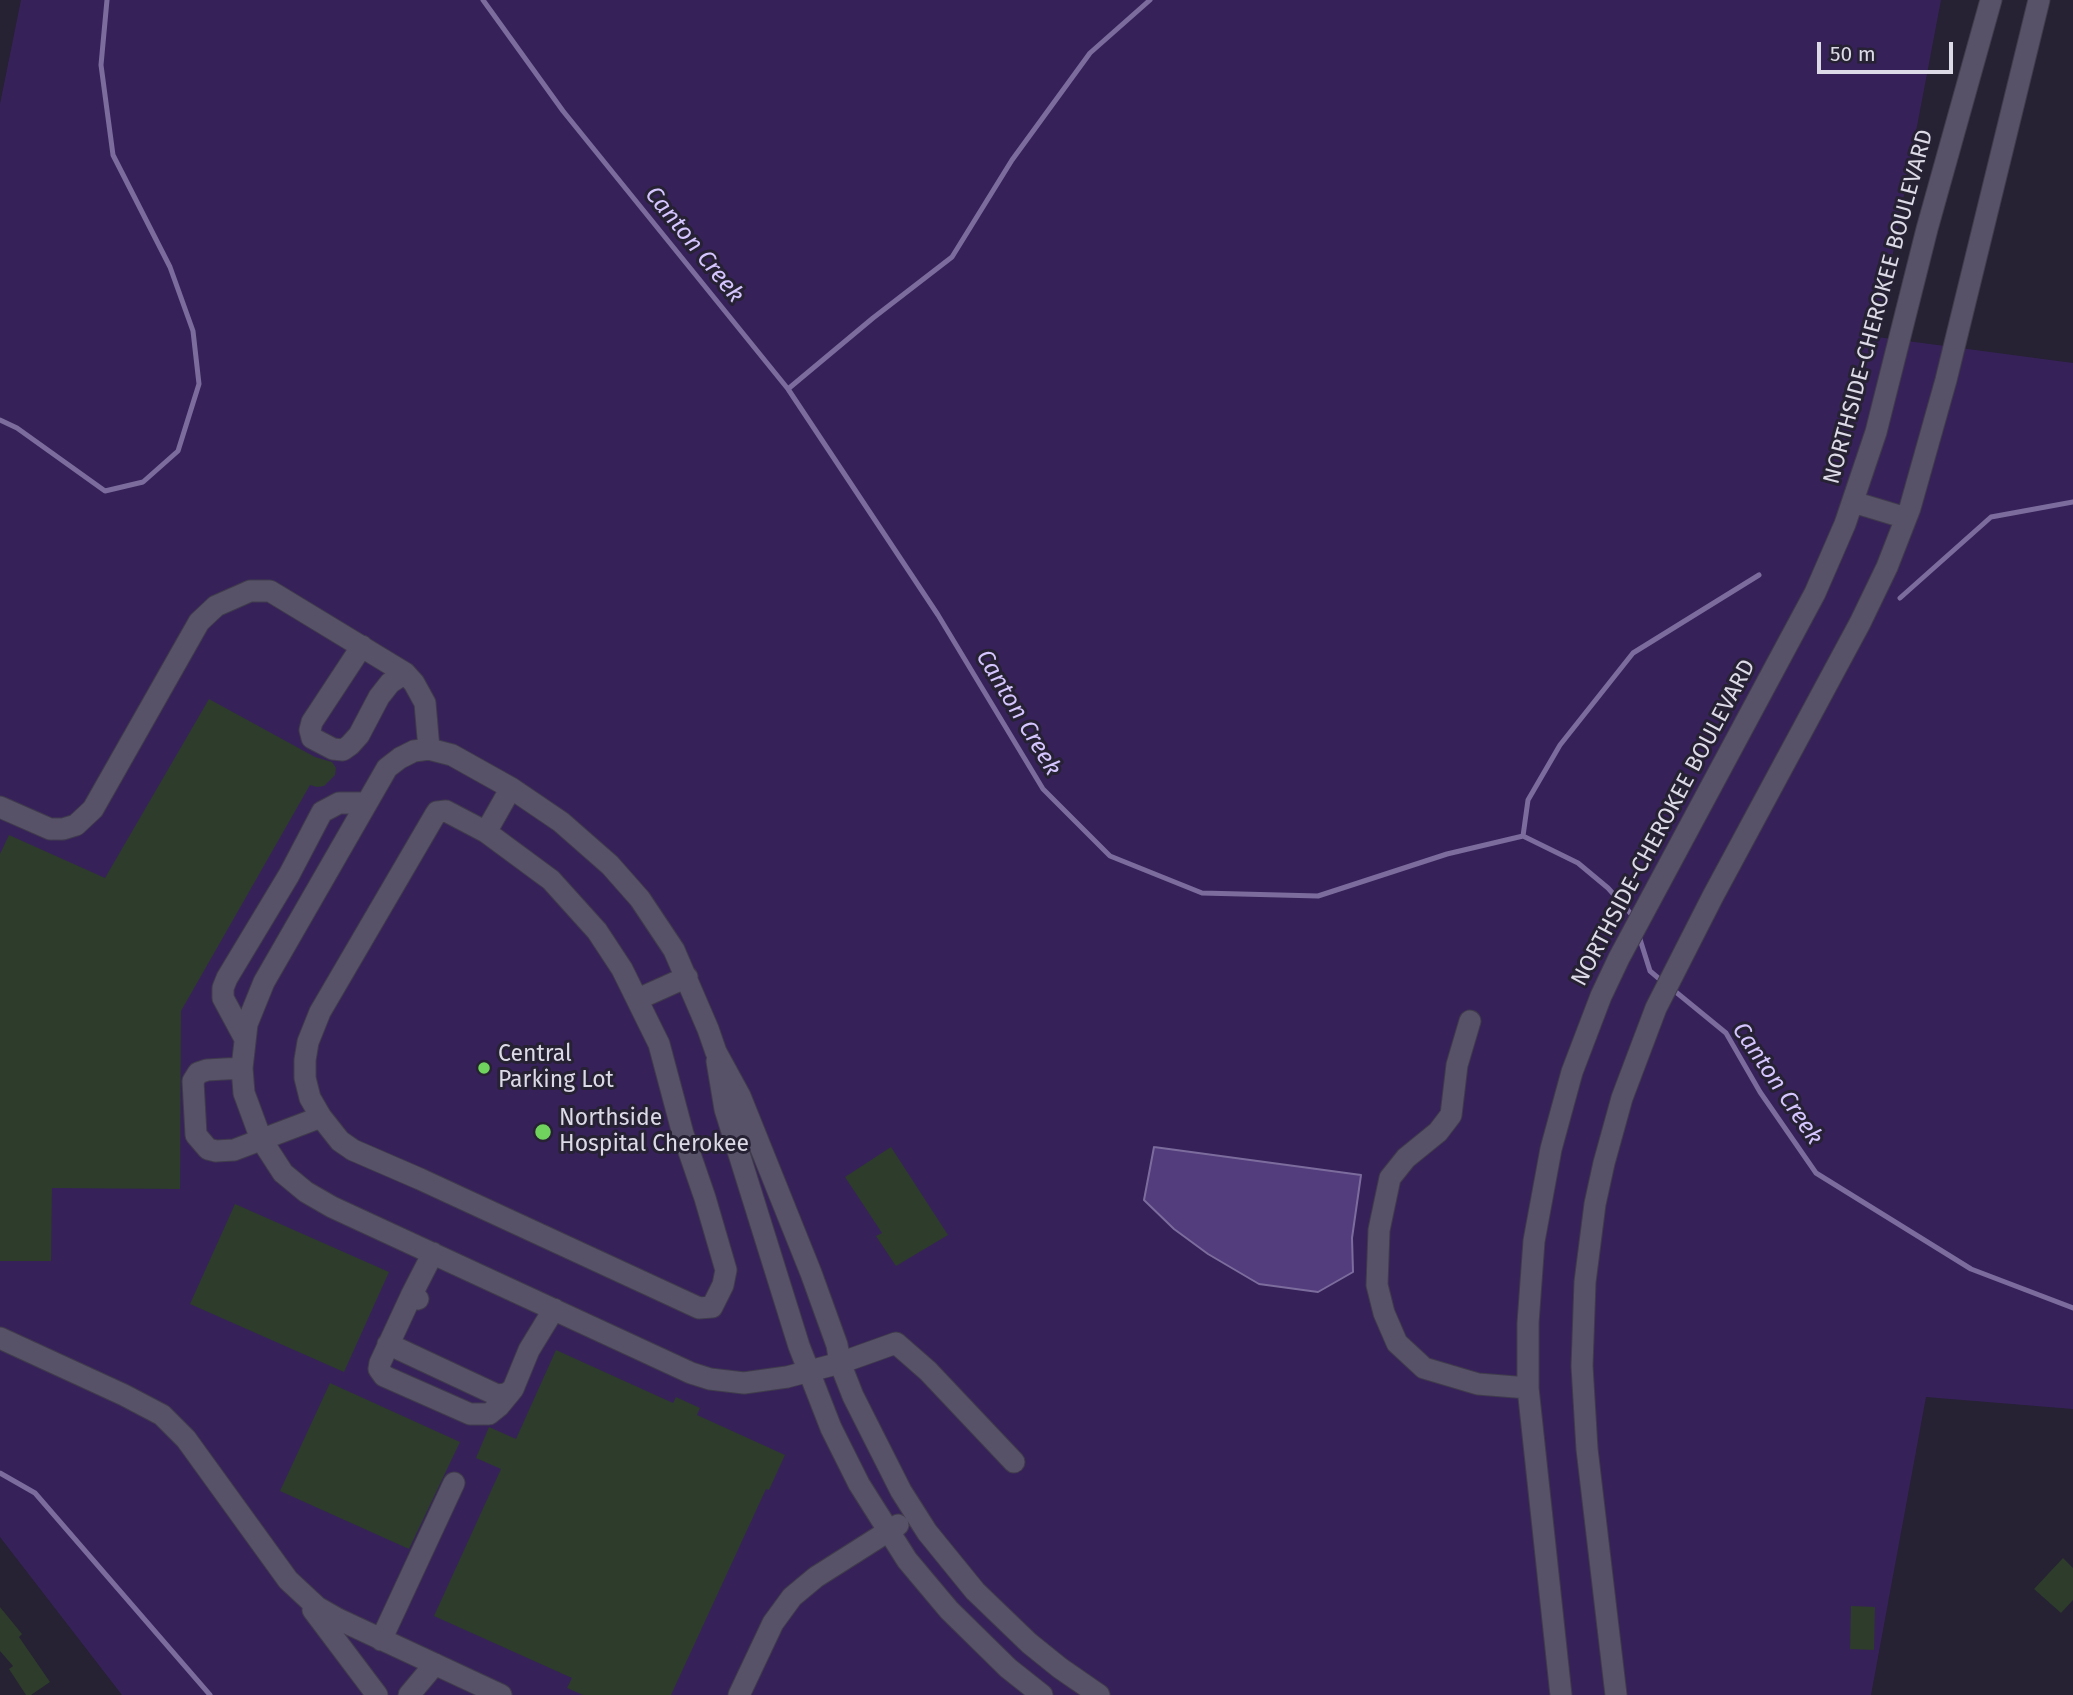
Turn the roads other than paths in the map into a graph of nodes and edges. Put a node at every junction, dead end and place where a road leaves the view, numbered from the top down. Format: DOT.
graph roads {
  1 [pos="1992,0"];
  2 [pos="2039,0"];
  3 [pos="1853,502"];
  4 [pos="1906,518"];
  5 [pos="362,646"];
  6 [pos="405,673"];
  7 [pos="429,749"];
  8 [pos="511,788"];
  9 [pos="367,803"];
  10 [pos="0,807"];
  11 [pos="486,832"];
  12 [pos="687,977"];
  13 [pos="638,999"];
  14 [pos="1470,1021"];
  15 [pos="244,1037"];
  16 [pos="716,1052"];
  17 [pos="242,1068"];
  18 [pos="321,1117"];
  19 [pos="261,1139"];
  20 [pos="433,1254"];
  21 [pos="554,1309"];
  22 [pos="0,1338"];
  23 [pos="388,1344"];
  24 [pos="840,1363"];
  25 [pos="809,1372"];
  26 [pos="1528,1388"];
  27 [pos="513,1389"];
  28 [pos="1014,1462"];
  29 [pos="454,1483"];
  30 [pos="915,1514"];
  31 [pos="888,1532"];
  32 [pos="301,1594"];
  33 [pos="382,1640"];
  34 [pos="435,1664"];
  35 [pos="377,1695"];
  36 [pos="409,1695"];
  37 [pos="500,1695"];
  38 [pos="739,1695"];
  39 [pos="1042,1695"];
  40 [pos="1099,1695"];
  41 [pos="1561,1695"];
  42 [pos="1616,1695"];
  1 -- 3 [label="street, NORTHSIDE-CHEROKEE BOULEVARD"];
  2 -- 4 [label="street"];
  3 -- 4 [label="street"];
  3 -- 26 [label="street, NORTHSIDE-CHEROKEE BOULEVARD"];
  4 -- 42 [label="street"];
  5 -- 6 [label="street"];
  5 -- 6 [label="street"];
  5 -- 10 [label="street"];
  6 -- 7 [label="street"];
  7 -- 8 [label="street"];
  7 -- 9 [label="street"];
  8 -- 11 [label="street"];
  8 -- 12 [label="street"];
  9 -- 15 [label="street"];
  9 -- 15 [label="street"];
  11 -- 13 [label="street"];
  11 -- 18 [label="street"];
  12 -- 13 [label="street"];
  12 -- 16 [label="street"];
  13 -- 18 [label="street"];
  14 -- 26 [label="street"];
  15 -- 17 [label="street"];
  16 -- 24 [label="street"];
  16 -- 25 [label="street"];
  17 -- 19 [label="street"];
  17 -- 19 [label="street"];
  18 -- 19 [label="street"];
  19 -- 20 [label="street"];
  20 -- 21 [label="street"];
  20 -- 23 [label="street"];
  21 -- 25 [label="street"];
  21 -- 27 [label="street"];
  22 -- 32 [label="street"];
  23 -- 27 [label="street"];
  23 -- 27 [label="street"];
  24 -- 25 [label="street"];
  24 -- 28 [label="street"];
  24 -- 30 [label="street"];
  25 -- 31 [label="street"];
  26 -- 41 [label="street, NORTHSIDE-CHEROKEE BOULEVARD"];
  29 -- 33 [label="street"];
  30 -- 31 [label="street"];
  30 -- 40 [label="street"];
  31 -- 38 [label="street"];
  31 -- 39 [label="street"];
  32 -- 33 [label="street"];
  32 -- 35 [label="street"];
  33 -- 34 [label="street"];
  34 -- 36 [label="street"];
  34 -- 37 [label="street"];
}
